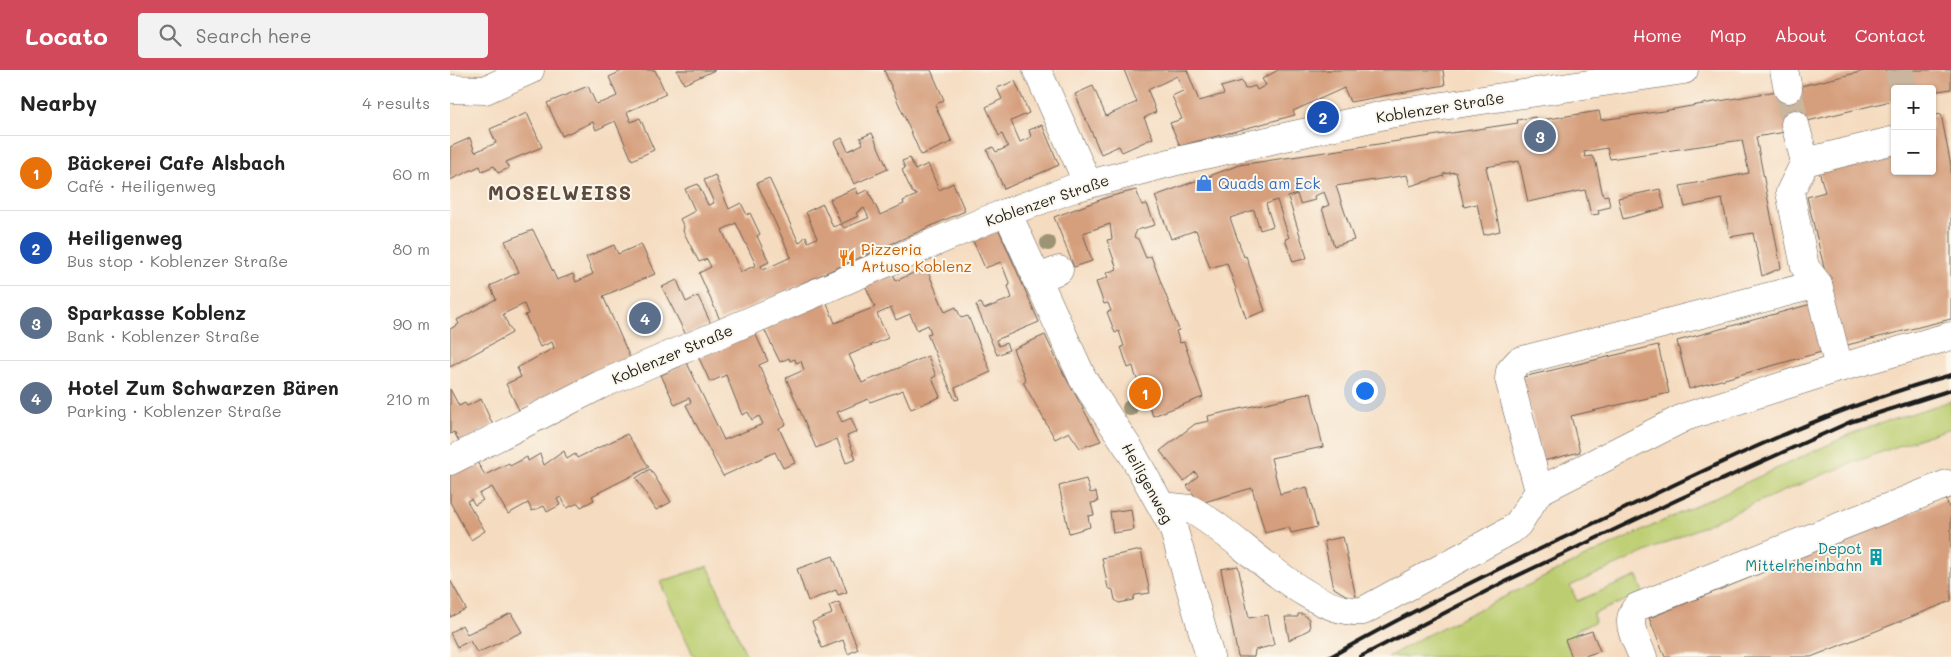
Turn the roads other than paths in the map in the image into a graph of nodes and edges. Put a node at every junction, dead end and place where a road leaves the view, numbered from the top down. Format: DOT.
graph roads {
  1 [pos="530,70"];
  2 [pos="1037,70"];
  3 [pos="1684,70"];
  4 [pos="450,90"];
  5 [pos="1795,124"];
  6 [pos="1891,141"];
  7 [pos="1805,162"];
  8 [pos="1088,184"];
  9 [pos="1007,212"];
  10 [pos="1818,284"];
  11 [pos="1951,336"];
  12 [pos="1839,368"];
  13 [pos="450,461"];
  14 [pos="1947,484"];
  15 [pos="1539,491"];
  16 [pos="1164,510"];
  17 [pos="1210,657"];
  18 [pos="1643,657"];
  1 -- 4 [label="street"];
  2 -- 8 [label="street"];
  3 -- 8 [label="street, Koblenzer Straße"];
  5 -- 7 [label="street"];
  6 -- 7 [label="street"];
  7 -- 10 [label="street"];
  8 -- 9 [label="street, Koblenzer Straße"];
  9 -- 13 [label="street, Koblenzer Straße"];
  9 -- 16 [label="street, Heiligenweg"];
  10 -- 12 [label="street"];
  10 -- 15 [label="street"];
  11 -- 12 [label="street"];
  12 -- 15 [label="street"];
  14 -- 18 [label="street"];
  15 -- 16 [label="street"];
  16 -- 17 [label="street, Heiligenweg"];
}
